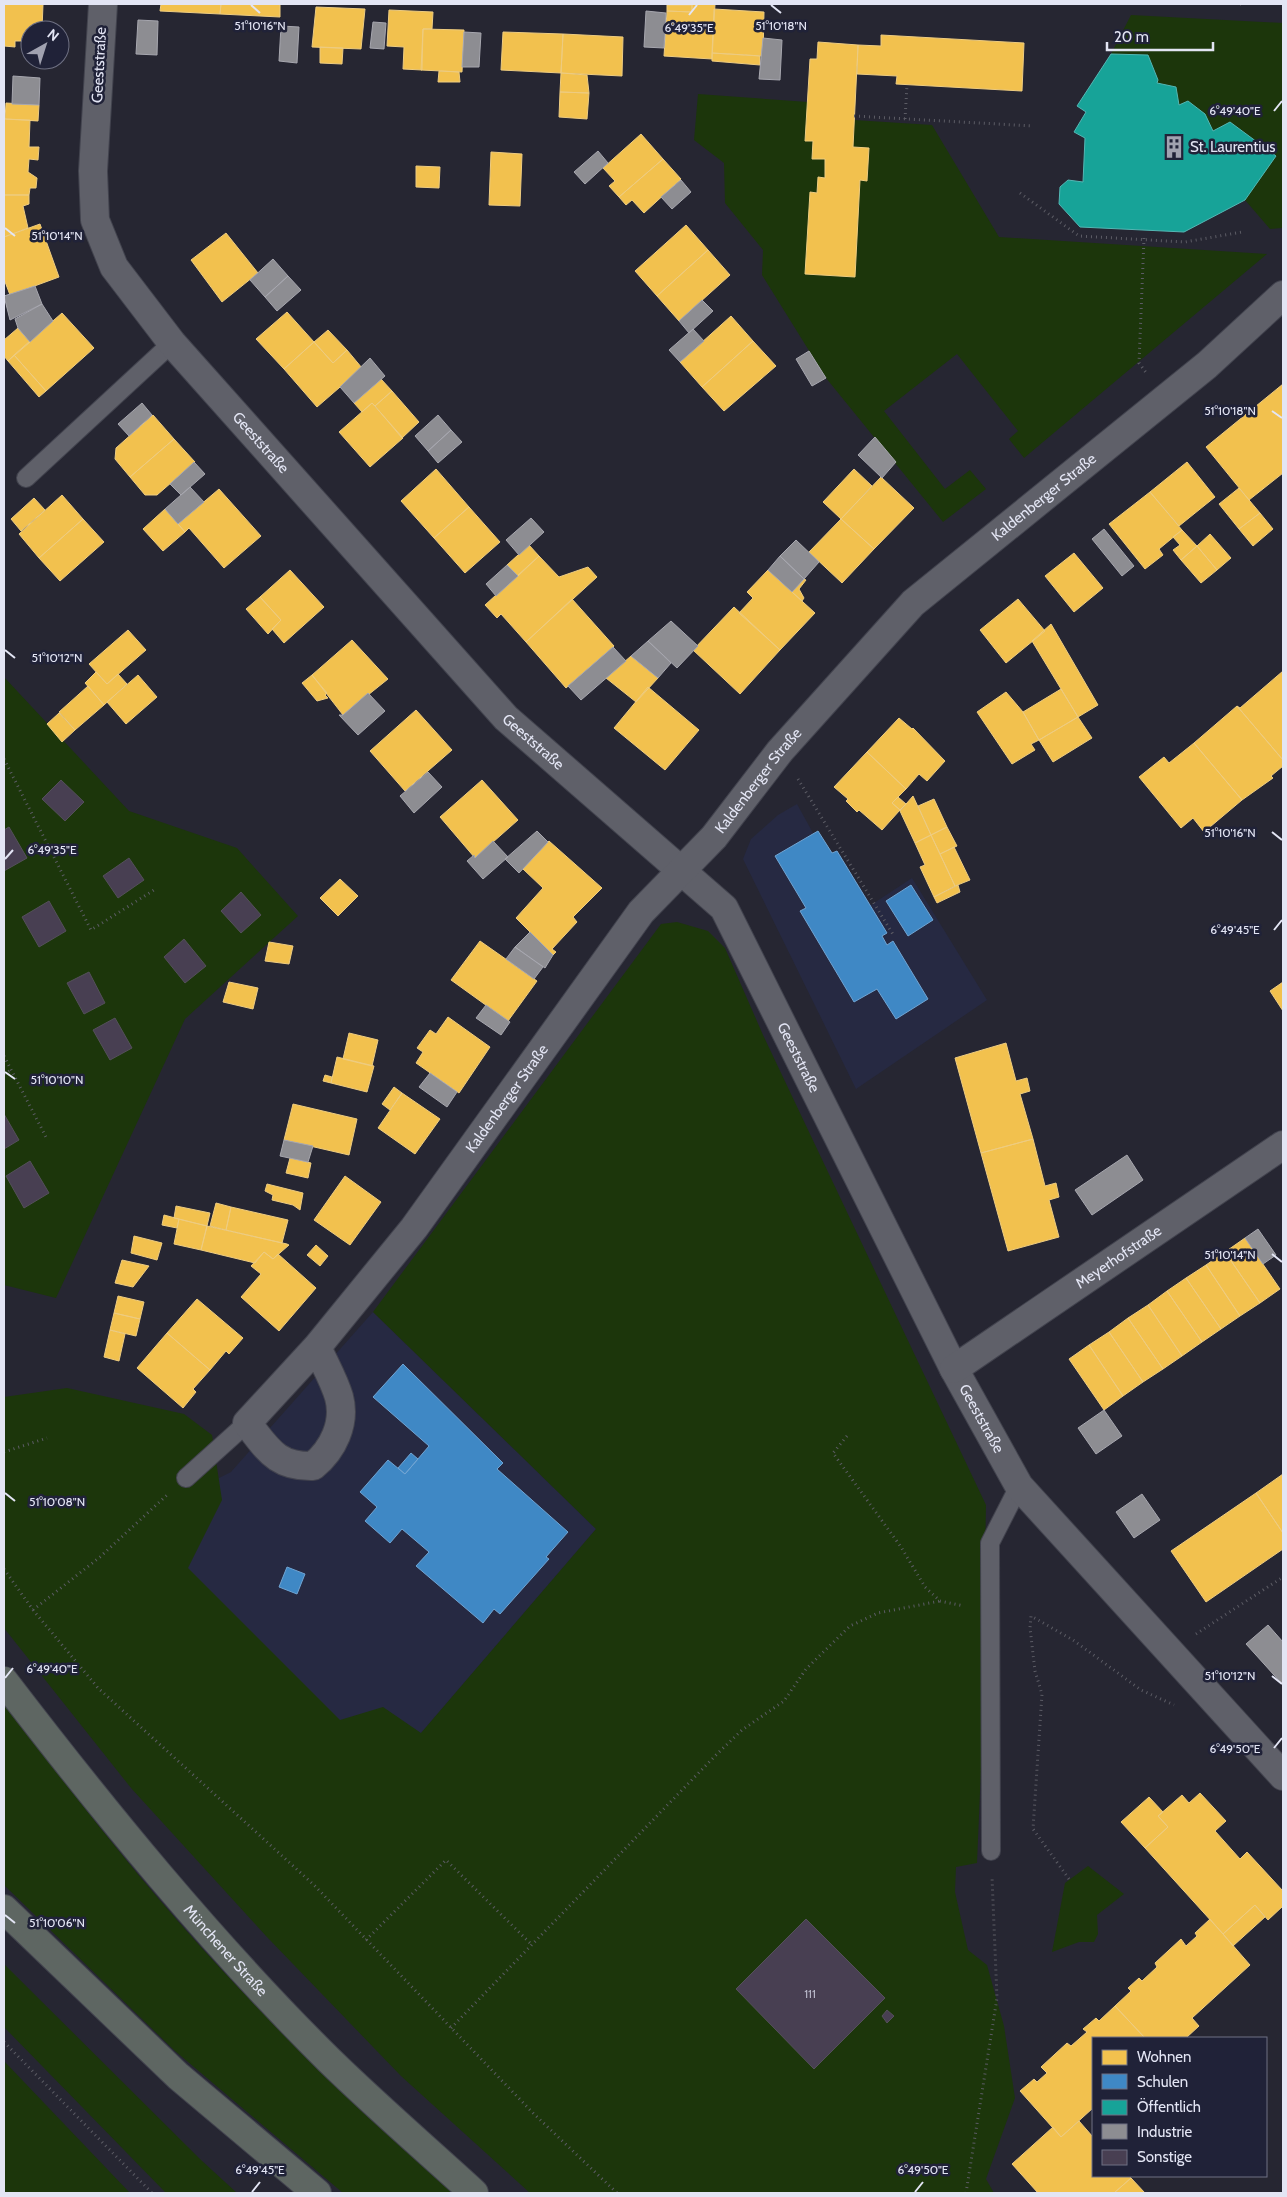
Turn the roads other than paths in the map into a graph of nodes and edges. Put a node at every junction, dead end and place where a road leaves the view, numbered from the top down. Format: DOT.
graph roads {
  1 [pos="102,4"];
  2 [pos="1283,295"];
  3 [pos="172,343"];
  4 [pos="26,478"];
  5 [pos="681,871"];
  6 [pos="1283,1145"];
  7 [pos="317,1347"];
  8 [pos="954,1368"];
  9 [pos="247,1423"];
  10 [pos="186,1478"];
  11 [pos="1019,1486"];
  12 [pos="4,1681"];
  13 [pos="1283,1776"];
  14 [pos="991,1851"];
  15 [pos="4,1908"];
  16 [pos="317,2193"];
  17 [pos="474,2193"];
  1 -- 3 [label="street, Geeststraße"];
  2 -- 5 [label="street, Kaldenberger Straße"];
  3 -- 4 [label="lane"];
  3 -- 5 [label="street, Geeststraße"];
  5 -- 7 [label="street, Kaldenberger Straße"];
  5 -- 8 [label="street, Geeststraße"];
  6 -- 8 [label="street, Meyerhofstraße"];
  7 -- 9 [label="street, Kaldenberger Straße"];
  7 -- 9 [label="street"];
  8 -- 11 [label="street, Geeststraße"];
  9 -- 10 [label="lane"];
  11 -- 13 [label="street, Geeststraße"];
  11 -- 14 [label="lane"];
  12 -- 17 [label="highway, Münchener Straße"];
  15 -- 16 [label="highway"];
}
